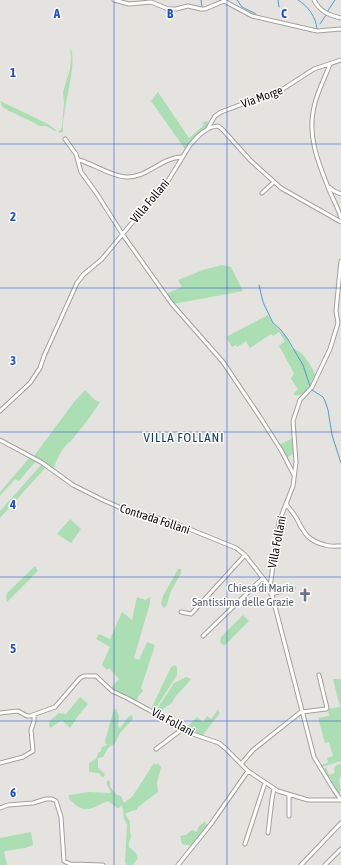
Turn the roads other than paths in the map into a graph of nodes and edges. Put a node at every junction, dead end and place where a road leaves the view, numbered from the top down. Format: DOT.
graph roads {
  1 [pos="114,0"];
  2 [pos="314,0"];
  3 [pos="341,18"];
  4 [pos="341,29"];
  5 [pos="341,60"];
  6 [pos="330,64"];
  7 [pos="208,128"];
  8 [pos="65,139"];
  9 [pos="182,157"];
  10 [pos="79,160"];
  11 [pos="274,182"];
  12 [pos="327,186"];
  13 [pos="262,193"];
  14 [pos="341,194"];
  15 [pos="341,218"];
  16 [pos="341,222"];
  17 [pos="122,235"];
  18 [pos="341,261"];
  19 [pos="340,273"];
  20 [pos="0,411"];
  21 [pos="0,440"];
  22 [pos="294,475"];
  23 [pos="286,504"];
  24 [pos="341,546"];
  25 [pos="245,555"];
  26 [pos="263,578"];
  27 [pos="270,587"];
  28 [pos="293,588"];
  29 [pos="271,594"];
  30 [pos="181,612"];
  31 [pos="203,636"];
  32 [pos="319,675"];
  33 [pos="302,711"];
  34 [pos="0,713"];
  35 [pos="34,715"];
  36 [pos="181,730"];
  37 [pos="156,749"];
  38 [pos="0,763"];
  39 [pos="241,764"];
  40 [pos="248,771"];
  41 [pos="265,783"];
  42 [pos="274,789"];
  43 [pos="289,795"];
  44 [pos="341,800"];
  45 [pos="0,808"];
  46 [pos="289,816"];
  47 [pos="341,823"];
  48 [pos="268,833"];
  49 [pos="245,844"];
  50 [pos="341,849"];
  51 [pos="103,865"];
  52 [pos="178,865"];
  53 [pos="301,865"];
  54 [pos="326,865"];
  1 -- 4 [label="street"];
  2 -- 3 [label="street"];
  5 -- 6 [label="street, Via Morge"];
  6 -- 7 [label="street, Via Morge"];
  6 -- 12 [label="street"];
  7 -- 9 [label="street, Villa Follani"];
  7 -- 11 [label="street"];
  8 -- 10 [label="street"];
  9 -- 10 [label="street"];
  9 -- 17 [label="street, Villa Follani"];
  10 -- 17 [label="street"];
  11 -- 13 [label="street"];
  11 -- 16 [label="street"];
  12 -- 14 [label="street"];
  12 -- 15 [label="street"];
  17 -- 20 [label="street, Villa Follani"];
  17 -- 22 [label="street"];
  18 -- 19 [label="street, Villa Follani"];
  19 -- 22 [label="street, Villa Follani"];
  21 -- 25 [label="street, Contrada Follani"];
  22 -- 23 [label="street, Villa Follani"];
  23 -- 24 [label="street"];
  23 -- 27 [label="street, Villa Follani"];
  25 -- 26 [label="street, Contrada Follani"];
  25 -- 30 [label="street"];
  26 -- 27 [label="street, Contrada Follani"];
  26 -- 31 [label="street"];
  27 -- 29 [label="street, Villa Follani"];
  28 -- 29 [label="street"];
  29 -- 33 [label="street, Villa Follani"];
  32 -- 33 [label="street"];
  33 -- 39 [label="street"];
  33 -- 44 [label="street, Villa Follani"];
  34 -- 35 [label="street"];
  35 -- 36 [label="street, Via Follani"];
  35 -- 38 [label="street"];
  36 -- 37 [label="street"];
  36 -- 39 [label="street, Via Follani"];
  39 -- 40 [label="street, Via Follani"];
  40 -- 41 [label="street, Via Follani"];
  40 -- 52 [label="street"];
  41 -- 42 [label="street, Via Follani"];
  41 -- 49 [label="street"];
  42 -- 43 [label="street, Via Follani"];
  42 -- 48 [label="street"];
  43 -- 44 [label="street, Via Follani"];
  43 -- 46 [label="street"];
  45 -- 51 [label="street"];
  47 -- 53 [label="street"];
  50 -- 54 [label="street"];
}
